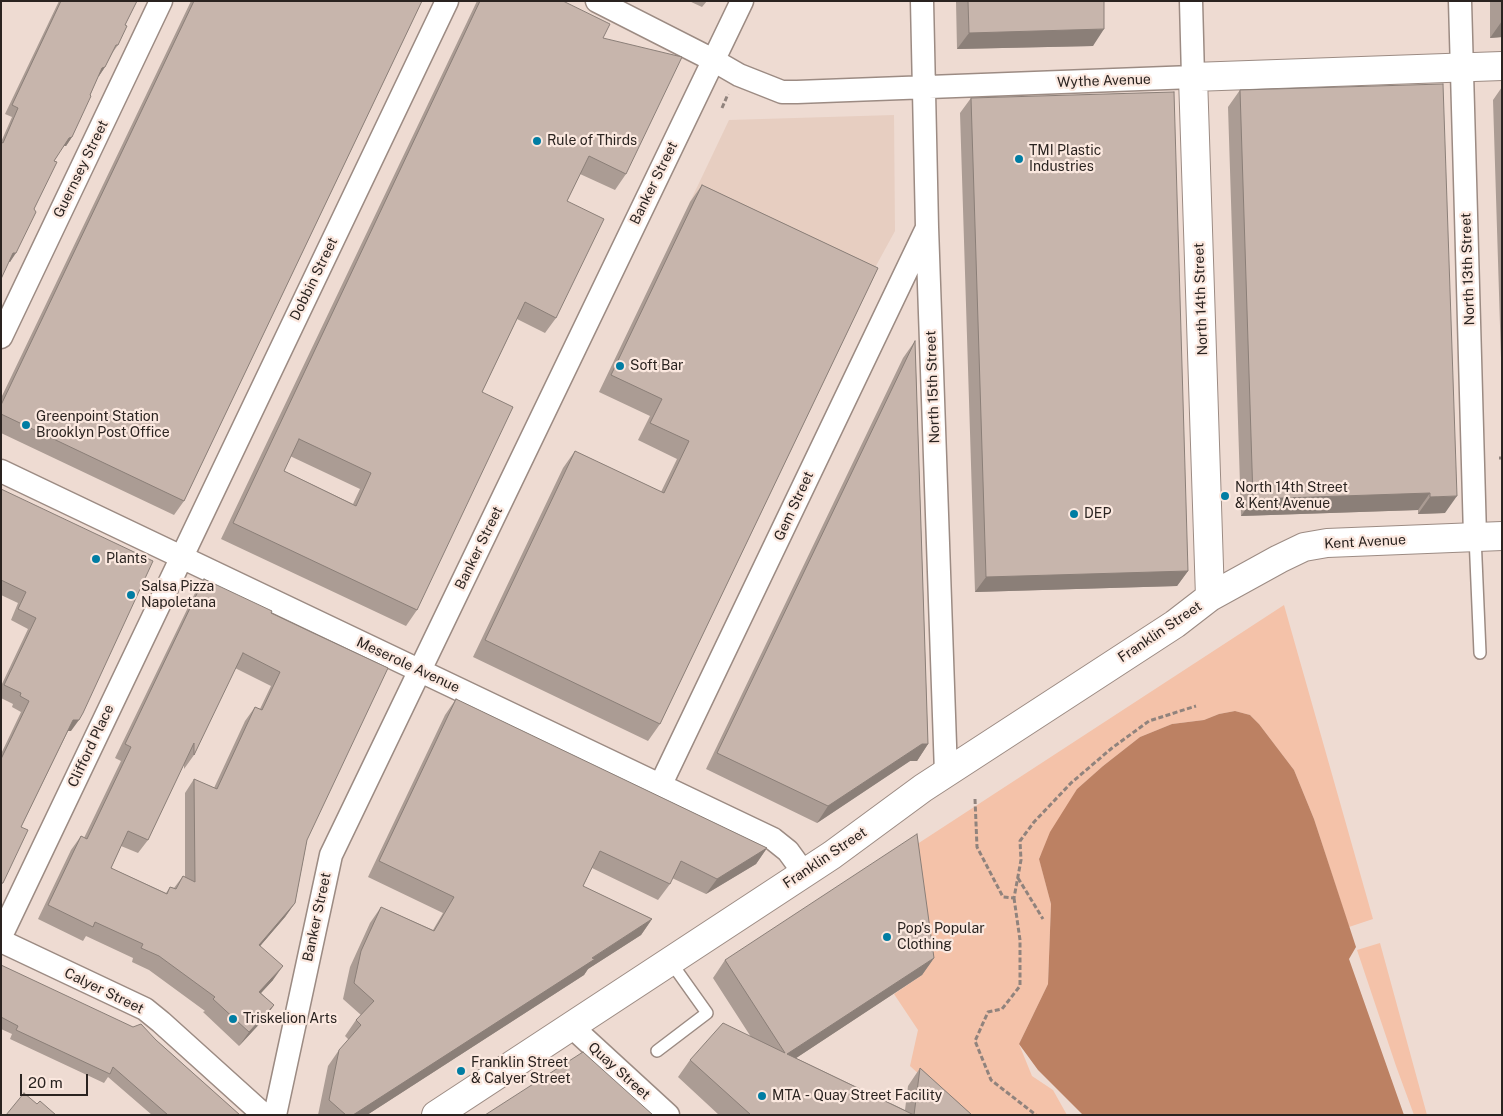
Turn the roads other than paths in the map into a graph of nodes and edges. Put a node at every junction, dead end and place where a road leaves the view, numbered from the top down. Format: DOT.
graph roads {
  1 [pos="161,1"];
  2 [pos="447,1"];
  3 [pos="597,1"];
  4 [pos="742,1"];
  5 [pos="922,1"];
  6 [pos="1191,1"];
  7 [pos="1460,1"];
  8 [pos="713,60"];
  9 [pos="1502,66"];
  10 [pos="1462,67"];
  11 [pos="1193,76"];
  12 [pos="924,86"];
  13 [pos="927,227"];
  14 [pos="1,337"];
  15 [pos="1,471"];
  16 [pos="1475,536"];
  17 [pos="1502,536"];
  18 [pos="182,557"];
  19 [pos="1210,597"];
  20 [pos="1480,654"];
  21 [pos="420,671"];
  22 [pos="946,773"];
  23 [pos="660,786"];
  24 [pos="804,873"];
  25 [pos="1,936"];
  26 [pos="1,942"];
  27 [pos="670,961"];
  28 [pos="571,1026"];
  29 [pos="657,1051"];
  30 [pos="264,1115"];
  31 [pos="275,1115"];
  32 [pos="436,1115"];
  33 [pos="668,1115"];
  1 -- 14 [label="street, Guernsey Street"];
  2 -- 18 [label="street, Dobbin Street"];
  3 -- 8 [label="street, Wythe Avenue"];
  4 -- 8 [label="street, Banker Street"];
  5 -- 12 [label="street, North 15th Street"];
  6 -- 11 [label="street, North 14th Street"];
  7 -- 10 [label="street, North 13th Street"];
  8 -- 12 [label="street, Wythe Avenue"];
  8 -- 21 [label="street, Banker Street"];
  9 -- 10 [label="main road, Wythe Avenue"];
  10 -- 11 [label="main road, Wythe Avenue"];
  10 -- 16 [label="street, North 13th Street"];
  11 -- 12 [label="street, Wythe Avenue"];
  11 -- 19 [label="main road, North 14th Street"];
  12 -- 13 [label="street, North 15th Street"];
  13 -- 22 [label="street, North 15th Street"];
  13 -- 23 [label="street, Gem Street"];
  15 -- 18 [label="street, Meserole Avenue"];
  16 -- 17 [label="main road, Kent Avenue"];
  16 -- 19 [label="main road, Kent Avenue"];
  16 -- 20 [label="lane"];
  18 -- 21 [label="street, Meserole Avenue"];
  18 -- 25 [label="street, Clifford Place"];
  19 -- 22 [label="main road, Franklin Street"];
  21 -- 23 [label="street, Meserole Avenue"];
  21 -- 31 [label="street, Banker Street"];
  22 -- 24 [label="main road, Franklin Street"];
  23 -- 24 [label="street, Meserole Avenue"];
  24 -- 27 [label="main road, Franklin Street"];
  26 -- 30 [label="street, Calyer Street"];
  27 -- 28 [label="main road, Franklin Street"];
  27 -- 29 [label="lane"];
  28 -- 32 [label="main road, Franklin Street"];
  28 -- 33 [label="street, Quay Street"];
}
